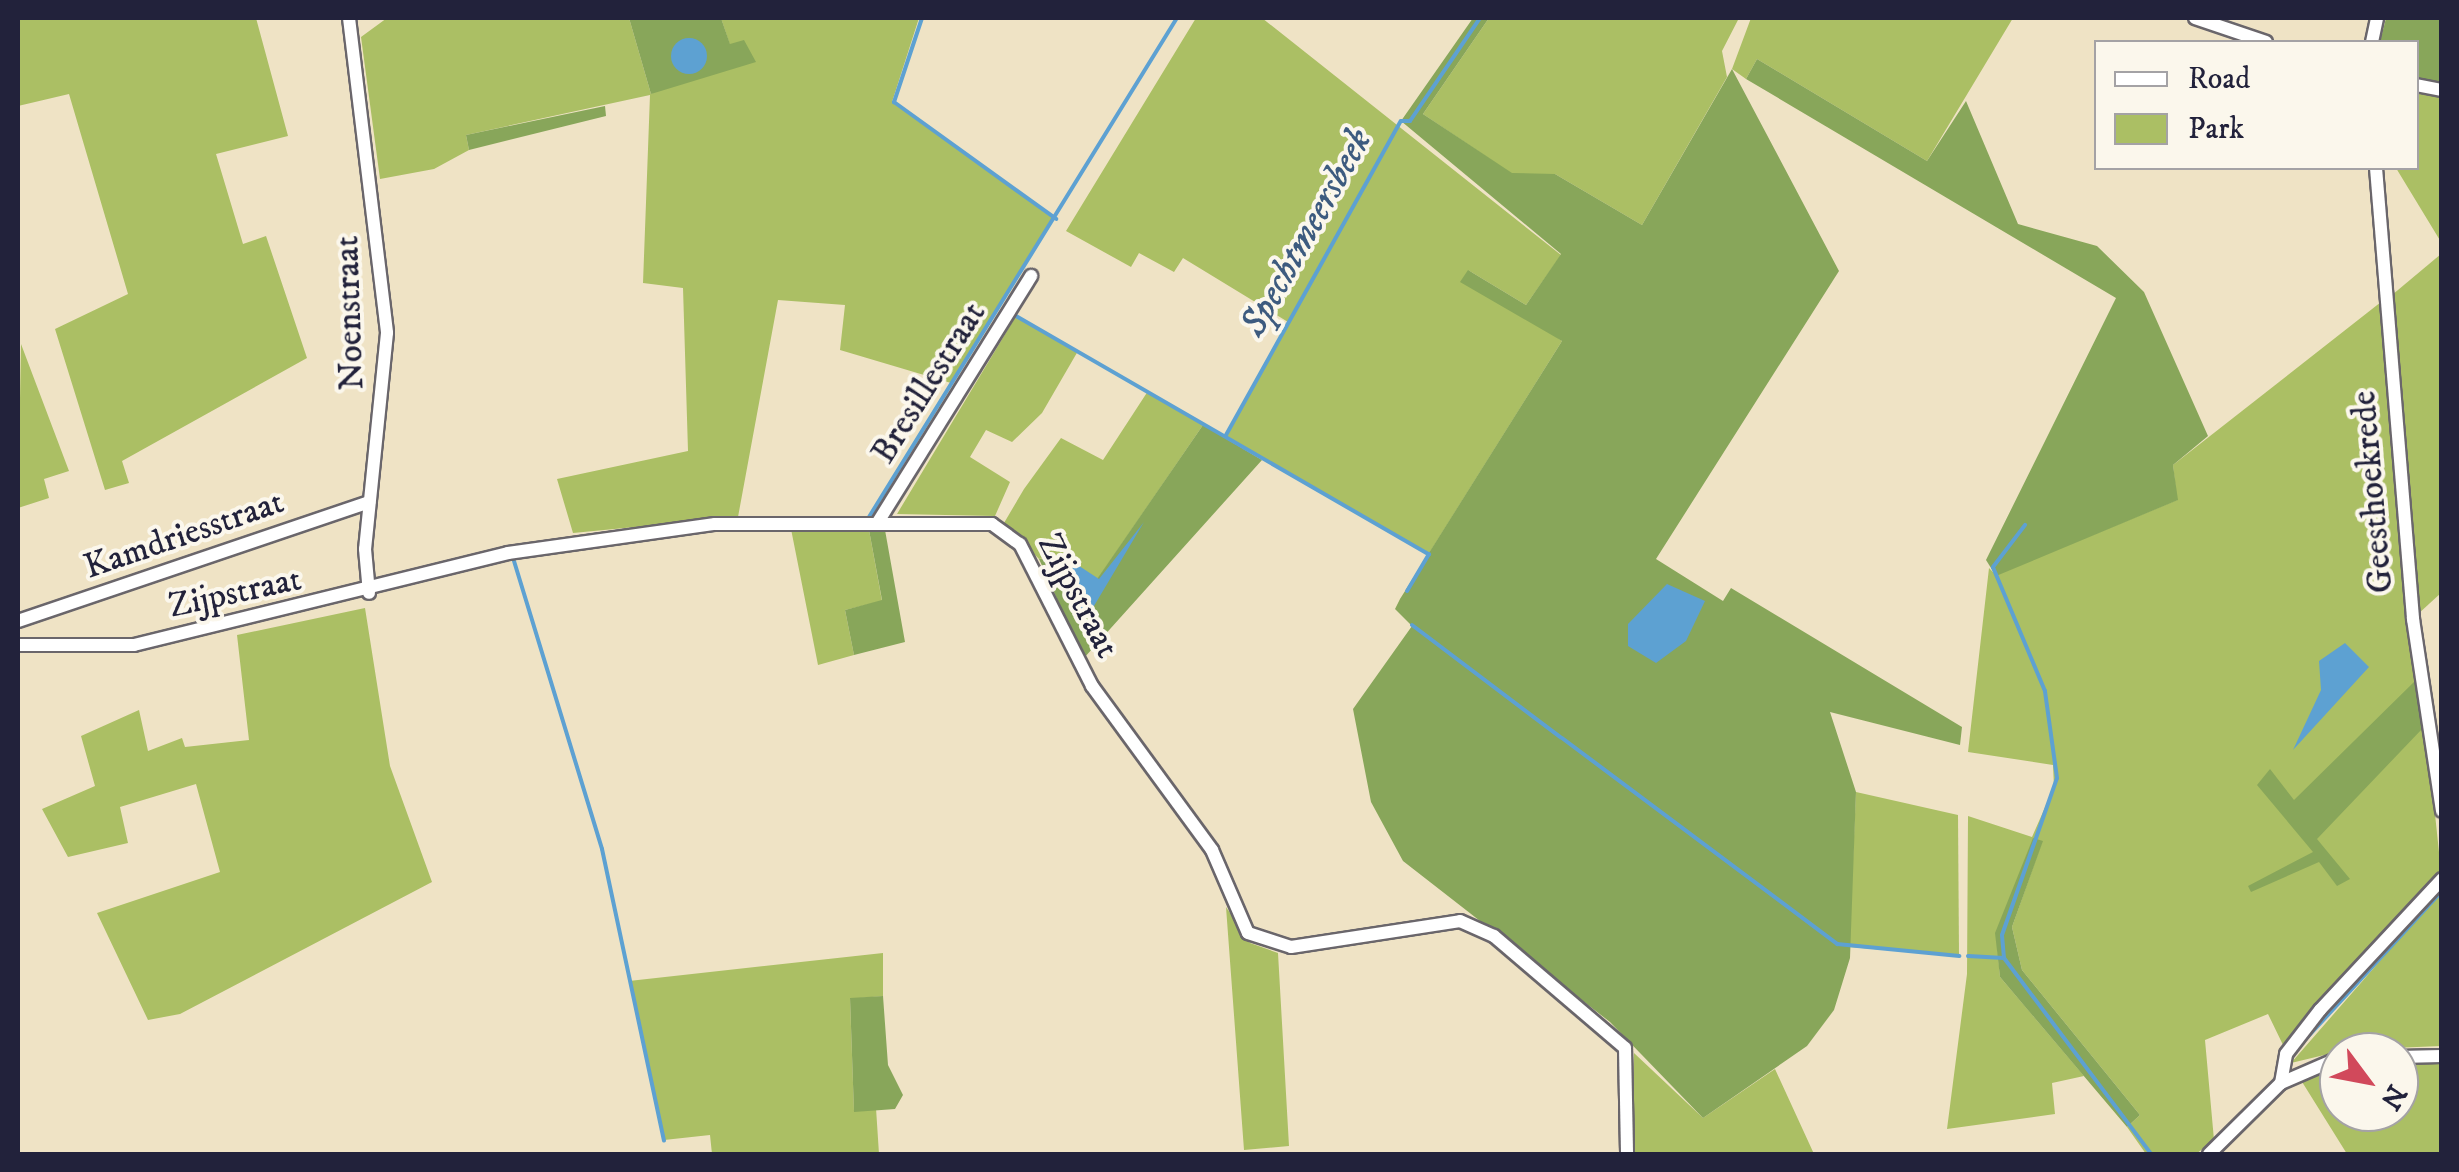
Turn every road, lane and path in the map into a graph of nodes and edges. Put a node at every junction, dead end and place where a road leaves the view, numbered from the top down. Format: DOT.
graph roads {
  1 [pos="368,18"];
  2 [pos="2195,18"];
  3 [pos="352,24"];
  4 [pos="2260,40"];
  5 [pos="2376,170"];
  6 [pos="1032,276"];
  7 [pos="370,502"];
  8 [pos="878,522"];
  9 [pos="369,593"];
  10 [pos="18,621"];
  11 [pos="18,645"];
  12 [pos="2442,811"];
  13 [pos="2442,879"];
  14 [pos="2319,1066"];
  15 [pos="2280,1083"];
  16 [pos="1626,1154"];
  17 [pos="2209,1154"];
  1 -- 3 [label="street, Noenstraat"];
  2 -- 4 [label="street"];
  3 -- 7 [label="street, Noenstraat"];
  5 -- 12 [label="street, Geesthoekrede"];
  6 -- 8 [label="street, Bresillestraat"];
  7 -- 9 [label="street, Noenstraat"];
  7 -- 10 [label="street, Kamdriesstraat"];
  8 -- 9 [label="street, Zijpstraat"];
  8 -- 16 [label="street, Zijpstraat"];
  9 -- 11 [label="street, Zijpstraat"];
  13 -- 15 [label="street"];
  14 -- 15 [label="street"];
  15 -- 17 [label="street"];
}
